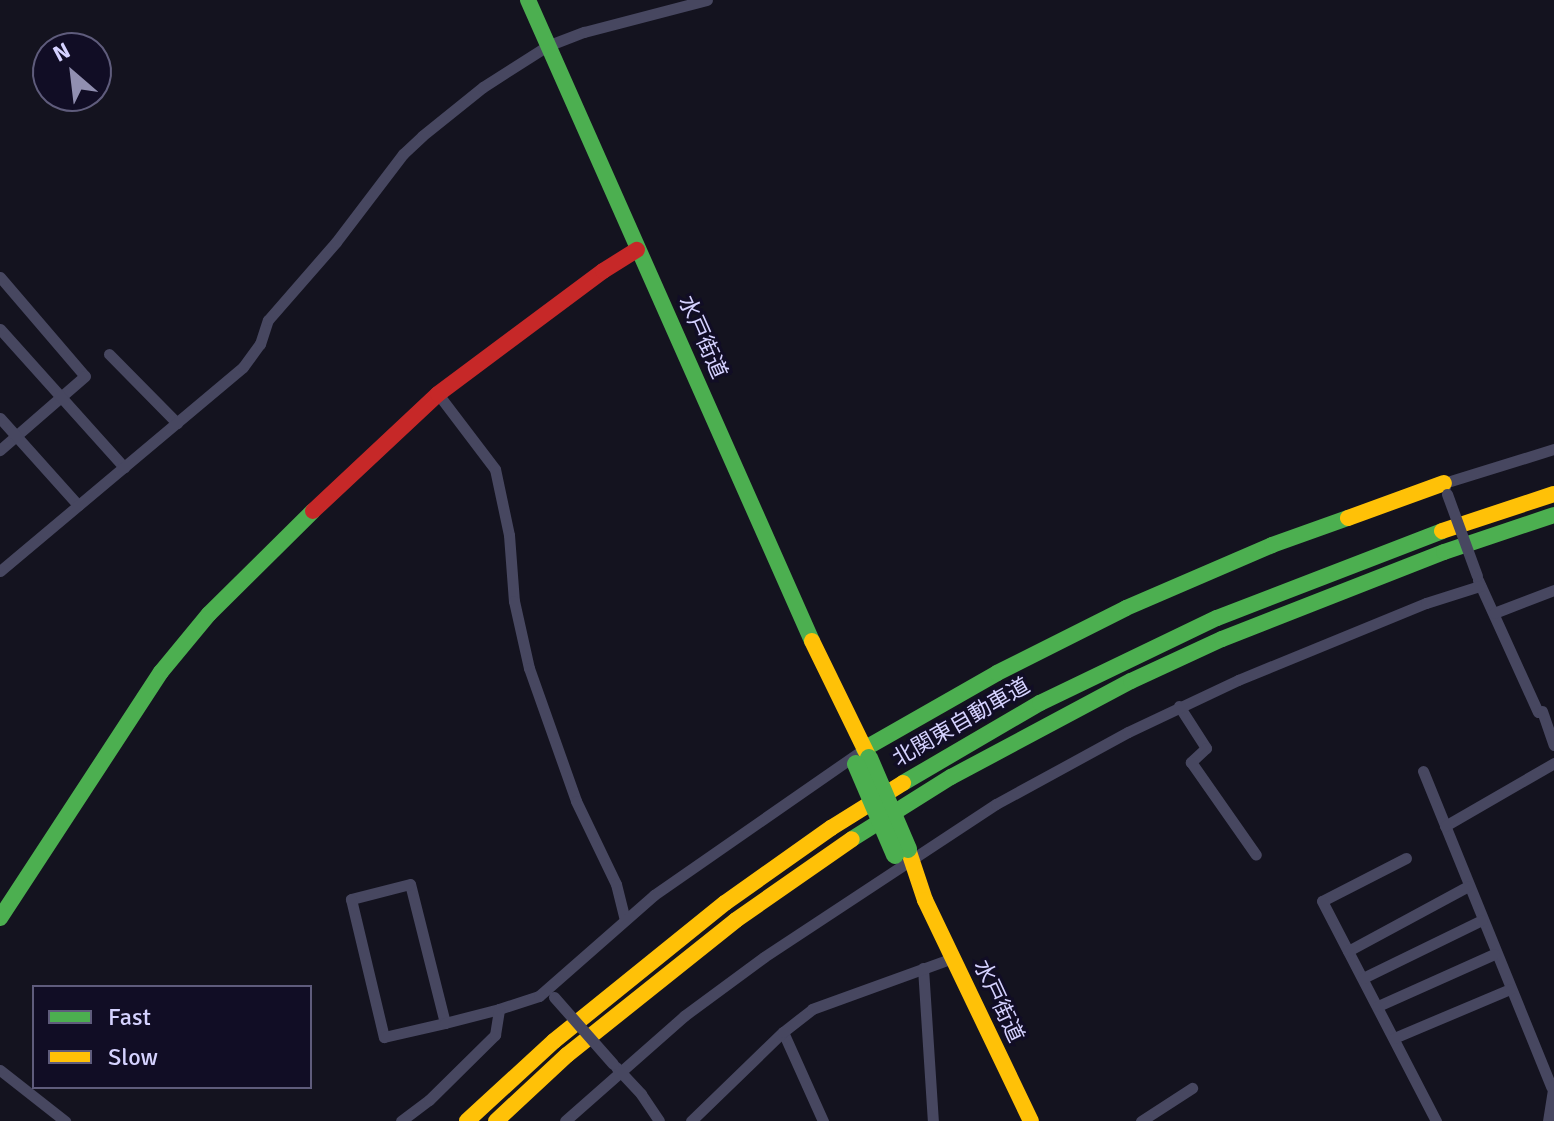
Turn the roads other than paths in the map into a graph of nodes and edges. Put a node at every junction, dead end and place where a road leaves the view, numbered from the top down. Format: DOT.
graph roads {
  1 [pos="528,0"];
  2 [pos="707,0"];
  3 [pos="547,46"];
  4 [pos="637,250"];
  5 [pos="0,277"];
  6 [pos="0,329"];
  7 [pos="109,354"];
  8 [pos="438,394"];
  9 [pos="61,397"];
  10 [pos="0,418"];
  11 [pos="177,423"];
  12 [pos="16,436"];
  13 [pos="1554,449"];
  14 [pos="0,450"];
  15 [pos="124,467"];
  16 [pos="1445,489"];
  17 [pos="1554,494"];
  18 [pos="78,505"];
  19 [pos="1554,515"];
  20 [pos="0,571"];
  21 [pos="1479,581"];
  22 [pos="1554,590"];
  23 [pos="1494,613"];
  24 [pos="1179,706"];
  25 [pos="1554,745"];
  26 [pos="860,757"];
  27 [pos="1554,763"];
  28 [pos="1423,771"];
  29 [pos="1445,826"];
  30 [pos="1256,855"];
  31 [pos="903,856"];
  32 [pos="1406,858"];
  33 [pos="1468,886"];
  34 [pos="0,918"];
  35 [pos="625,920"];
  36 [pos="1482,920"];
  37 [pos="1348,951"];
  38 [pos="1494,954"];
  39 [pos="953,958"];
  40 [pos="923,968"];
  41 [pos="1363,978"];
  42 [pos="1510,989"];
  43 [pos="551,993"];
  44 [pos="1378,1006"];
  45 [pos="499,1009"];
  46 [pos="445,1023"];
  47 [pos="783,1032"];
  48 [pos="1394,1038"];
  49 [pos="616,1067"];
  50 [pos="0,1070"];
  51 [pos="1552,1085"];
  52 [pos="1192,1088"];
  53 [pos="706,1116"];
  54 [pos="65,1121"];
  55 [pos="401,1121"];
  56 [pos="467,1121"];
  57 [pos="496,1121"];
  58 [pos="565,1121"];
  59 [pos="659,1121"];
  60 [pos="691,1121"];
  61 [pos="823,1121"];
  62 [pos="933,1121"];
  63 [pos="1031,1121"];
  64 [pos="1141,1121"];
  65 [pos="1436,1121"];
  66 [pos="1548,1121"];
  1 -- 3 [label="main road, 水戸街道"];
  2 -- 3 [label="street"];
  3 -- 4 [label="main road, 水戸街道"];
  3 -- 11 [label="street"];
  4 -- 8 [label="main road"];
  4 -- 26 [label="main road, 水戸街道"];
  5 -- 9 [label="street"];
  6 -- 9 [label="street"];
  7 -- 11 [label="street"];
  8 -- 34 [label="main road"];
  8 -- 35 [label="street"];
  9 -- 12 [label="street"];
  9 -- 15 [label="street"];
  10 -- 12 [label="street"];
  11 -- 15 [label="street"];
  12 -- 14 [label="street"];
  12 -- 18 [label="street"];
  13 -- 16 [label="street"];
  15 -- 18 [label="street"];
  16 -- 21 [label="street, bridge"];
  16 -- 26 [label="main road"];
  17 -- 56 [label="main road, 北関東自動車道"];
  18 -- 20 [label="street"];
  19 -- 57 [label="main road, 北関東自動車道"];
  21 -- 23 [label="street"];
  21 -- 24 [label="street"];
  22 -- 23 [label="street"];
  23 -- 25 [label="street"];
  24 -- 30 [label="street"];
  24 -- 31 [label="street"];
  26 -- 31 [label="main road, 水戸街道, bridge"];
  26 -- 35 [label="street"];
  27 -- 29 [label="street"];
  28 -- 29 [label="street"];
  29 -- 33 [label="street"];
  31 -- 39 [label="main road, 水戸街道"];
  31 -- 49 [label="street"];
  32 -- 37 [label="street"];
  33 -- 36 [label="street"];
  33 -- 37 [label="street"];
  35 -- 43 [label="street"];
  36 -- 38 [label="street"];
  36 -- 41 [label="street"];
  37 -- 41 [label="street"];
  38 -- 42 [label="street"];
  38 -- 44 [label="street"];
  39 -- 40 [label="street"];
  39 -- 63 [label="main road, 水戸街道"];
  40 -- 47 [label="street"];
  40 -- 62 [label="street"];
  41 -- 44 [label="street"];
  42 -- 48 [label="street"];
  42 -- 51 [label="street"];
  43 -- 45 [label="street"];
  43 -- 49 [label="street, bridge"];
  44 -- 48 [label="street"];
  45 -- 46 [label="street"];
  45 -- 55 [label="street"];
  46 -- 46 [label="street"];
  47 -- 53 [label="street"];
  47 -- 61 [label="street"];
  48 -- 65 [label="street"];
  49 -- 58 [label="street"];
  49 -- 59 [label="street"];
  50 -- 54 [label="street"];
  51 -- 66 [label="street"];
  52 -- 64 [label="street"];
  53 -- 60 [label="street"];
}
